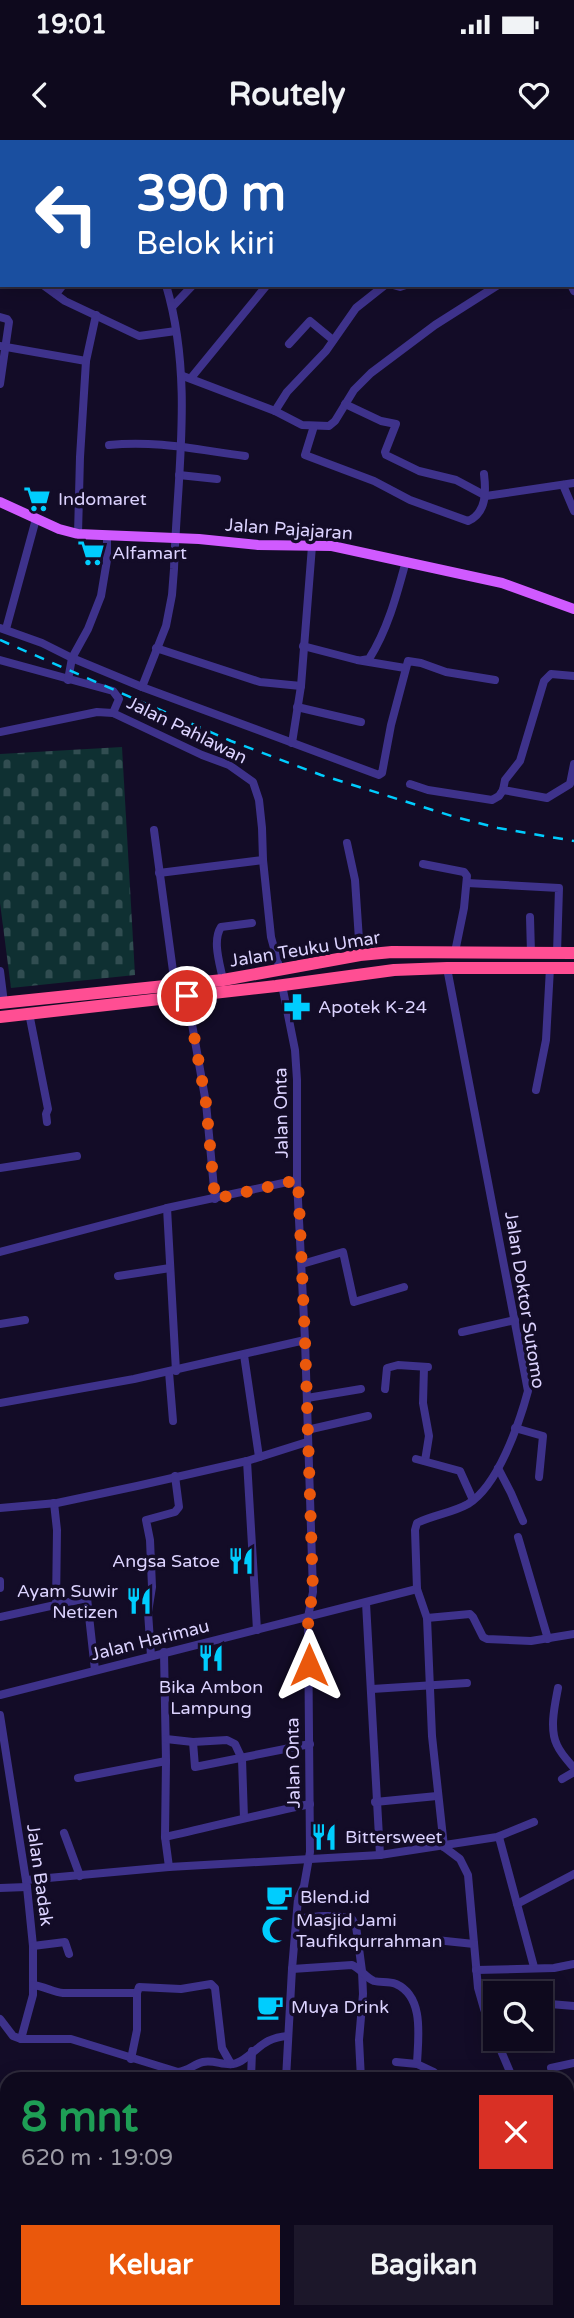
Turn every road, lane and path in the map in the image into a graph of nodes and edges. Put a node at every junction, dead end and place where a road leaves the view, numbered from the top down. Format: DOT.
graph roads {
  1 [pos="46,287"];
  2 [pos="61,287"];
  3 [pos="167,287"];
  4 [pos="191,287"];
  5 [pos="265,287"];
  6 [pos="382,287"];
  7 [pos="495,287"];
  8 [pos="56,294"];
  9 [pos="173,306"];
  10 [pos="96,315"];
  11 [pos="0,317"];
  12 [pos="176,331"];
  13 [pos="333,340"];
  14 [pos="289,344"];
  15 [pos="3,347"];
  16 [pos="86,361"];
  17 [pos="187,377"];
  18 [pos="0,384"];
  19 [pos="345,404"];
  20 [pos="275,411"];
  21 [pos="314,426"];
  22 [pos="109,445"];
  23 [pos="181,446"];
  24 [pos="246,456"];
  25 [pos="484,474"];
  26 [pos="179,475"];
  27 [pos="217,479"];
  28 [pos="574,483"];
  29 [pos="563,485"];
  30 [pos="486,496"];
  31 [pos="0,502"];
  32 [pos="574,511"];
  33 [pos="36,519"];
  34 [pos="78,534"];
  35 [pos="107,536"];
  36 [pos="175,539"];
  37 [pos="312,546"];
  38 [pos="407,561"];
  39 [pos="574,609"];
  40 [pos="3,629"];
  41 [pos="303,646"];
  42 [pos="156,648"];
  43 [pos="72,658"];
  44 [pos="0,660"];
  45 [pos="363,660"];
  46 [pos="405,668"];
  47 [pos="574,676"];
  48 [pos="68,680"];
  49 [pos="495,680"];
  50 [pos="301,685"];
  51 [pos="142,687"];
  52 [pos="298,707"];
  53 [pos="113,713"];
  54 [pos="361,722"];
  55 [pos="0,732"];
  56 [pos="292,743"];
  57 [pos="574,764"];
  58 [pos="410,784"];
  59 [pos="503,790"];
  60 [pos="154,830"];
  61 [pos="347,843"];
  62 [pos="263,860"];
  63 [pos="423,864"];
  64 [pos="159,873"];
  65 [pos="467,884"];
  66 [pos="530,917"];
  67 [pos="252,923"];
  68 [pos="455,952"];
  69 [pos="531,953"];
  70 [pos="557,953"];
  71 [pos="574,953"];
  72 [pos="360,956"];
  73 [pos="447,968"];
  74 [pos="550,968"];
  75 [pos="574,968"];
  76 [pos="280,970"];
  77 [pos="0,971"];
  78 [pos="223,980"];
  79 [pos="282,985"];
  80 [pos="176,986"];
  81 [pos="144,995"];
  82 [pos="187,996"];
  83 [pos="2,1003"];
  84 [pos="29,1006"];
  85 [pos="0,1017"];
  86 [pos="536,1090"];
  87 [pos="47,1122"];
  88 [pos="78,1156"];
  89 [pos="0,1168"];
  90 [pos="298,1180"];
  91 [pos="215,1199"];
  92 [pos="167,1208"];
  93 [pos="0,1252"];
  94 [pos="302,1264"];
  95 [pos="170,1268"];
  96 [pos="118,1276"];
  97 [pos="404,1287"];
  98 [pos="25,1320"];
  99 [pos="515,1320"];
  100 [pos="0,1324"];
  101 [pos="462,1332"];
  102 [pos="305,1340"];
  103 [pos="244,1355"];
  104 [pos="173,1371"];
  105 [pos="361,1389"];
  106 [pos="385,1389"];
  107 [pos="307,1398"];
  108 [pos="0,1403"];
  109 [pos="368,1416"];
  110 [pos="173,1421"];
  111 [pos="515,1428"];
  112 [pos="307,1430"];
  113 [pos="307,1442"];
  114 [pos="259,1457"];
  115 [pos="416,1459"];
  116 [pos="247,1461"];
  117 [pos="425,1461"];
  118 [pos="498,1468"];
  119 [pos="175,1476"];
  120 [pos="539,1477"];
  121 [pos="473,1500"];
  122 [pos="54,1503"];
  123 [pos="0,1508"];
  124 [pos="523,1521"];
  125 [pos="518,1537"];
  126 [pos="417,1589"];
  127 [pos="366,1603"];
  128 [pos="57,1605"];
  129 [pos="0,1617"];
  130 [pos="308,1617"];
  131 [pos="427,1618"];
  132 [pos="257,1630"];
  133 [pos="574,1634"];
  134 [pos="548,1639"];
  135 [pos="164,1652"];
  136 [pos="151,1656"];
  137 [pos="95,1670"];
  138 [pos="467,1683"];
  139 [pos="430,1685"];
  140 [pos="558,1688"];
  141 [pos="372,1689"];
  142 [pos="0,1695"];
  143 [pos="0,1715"];
  144 [pos="166,1739"];
  145 [pos="193,1742"];
  146 [pos="310,1744"];
  147 [pos="242,1759"];
  148 [pos="166,1761"];
  149 [pos="574,1770"];
  150 [pos="78,1778"];
  151 [pos="562,1779"];
  152 [pos="437,1796"];
  153 [pos="375,1802"];
  154 [pos="310,1804"];
  155 [pos="244,1818"];
  156 [pos="534,1822"];
  157 [pos="64,1833"];
  158 [pos="499,1836"];
  159 [pos="165,1837"];
  160 [pos="444,1847"];
  161 [pos="380,1855"];
  162 [pos="308,1860"];
  163 [pos="169,1867"];
  164 [pos="574,1874"];
  165 [pos="80,1876"];
  166 [pos="26,1883"];
  167 [pos="0,1888"];
  168 [pos="517,1903"];
  169 [pos="297,1919"];
  170 [pos="436,1940"];
  171 [pos="474,1944"];
  172 [pos="33,1946"];
  173 [pos="69,1954"];
  174 [pos="574,1964"];
  175 [pos="534,1967"];
  176 [pos="292,1969"];
  177 [pos="475,1970"];
  178 [pos="362,1971"];
  179 [pos="33,1985"];
  180 [pos="137,1993"];
  181 [pos="483,2004"];
  182 [pos="553,2004"];
  183 [pos="574,2006"];
  184 [pos="0,2019"];
  185 [pos="288,2036"];
  186 [pos="17,2038"];
  187 [pos="252,2051"];
  188 [pos="501,2051"];
  189 [pos="131,2059"];
  190 [pos="396,2062"];
  191 [pos="574,2063"];
  192 [pos="231,2064"];
  193 [pos="417,2064"];
  194 [pos="551,2068"];
  195 [pos="251,2072"];
  196 [pos="286,2072"];
  197 [pos="361,2072"];
  198 [pos="432,2072"];
  199 [pos="510,2072"];
  1 -- 8 [label="street"];
  2 -- 8 [label="street"];
  3 -- 9 [label="street"];
  4 -- 9 [label="street"];
  5 -- 17 [label="street"];
  6 -- 13 [label="street"];
  7 -- 19 [label="street"];
  8 -- 10 [label="street"];
  9 -- 12 [label="street"];
  10 -- 12 [label="street"];
  10 -- 16 [label="street"];
  11 -- 15 [label="street"];
  12 -- 17 [label="street"];
  13 -- 14 [label="street"];
  13 -- 20 [label="street"];
  15 -- 16 [label="street"];
  15 -- 18 [label="street"];
  16 -- 34 [label="street"];
  17 -- 20 [label="street"];
  17 -- 23 [label="street"];
  19 -- 21 [label="street"];
  19 -- 30 [label="street"];
  20 -- 21 [label="street"];
  21 -- 30 [label="street"];
  22 -- 23 [label="street"];
  23 -- 24 [label="street"];
  23 -- 26 [label="street"];
  25 -- 30 [label="street"];
  26 -- 27 [label="street"];
  26 -- 36 [label="street"];
  28 -- 29 [label="street"];
  29 -- 30 [label="street"];
  29 -- 32 [label="street"];
  31 -- 33 [label="main road, Jalan Pajajaran"];
  33 -- 34 [label="main road, Jalan Pajajaran"];
  33 -- 40 [label="street"];
  34 -- 35 [label="main road, Jalan Pajajaran"];
  35 -- 36 [label="main road, Jalan Pajajaran"];
  35 -- 43 [label="street"];
  36 -- 37 [label="main road, Jalan Pajajaran"];
  36 -- 42 [label="street"];
  37 -- 38 [label="main road, Jalan Pajajaran"];
  37 -- 41 [label="street"];
  38 -- 39 [label="main road, Jalan Pajajaran"];
  38 -- 45 [label="street"];
  40 -- 43 [label="street"];
  41 -- 45 [label="street"];
  41 -- 50 [label="street"];
  42 -- 50 [label="street"];
  42 -- 51 [label="street"];
  43 -- 48 [label="street"];
  43 -- 51 [label="street"];
  44 -- 48 [label="street"];
  45 -- 46 [label="street"];
  46 -- 49 [label="street"];
  46 -- 56 [label="street"];
  47 -- 59 [label="street"];
  48 -- 53 [label="street"];
  50 -- 52 [label="street"];
  51 -- 56 [label="street"];
  52 -- 54 [label="street"];
  52 -- 56 [label="street"];
  53 -- 55 [label="street, Jalan Pahlawan"];
  53 -- 62 [label="street, Jalan Pahlawan"];
  57 -- 59 [label="street"];
  58 -- 59 [label="street"];
  60 -- 64 [label="street"];
  61 -- 72 [label="street"];
  62 -- 64 [label="street"];
  62 -- 76 [label="street, Jalan Pahlawan"];
  63 -- 65 [label="street"];
  64 -- 80 [label="street"];
  65 -- 68 [label="street"];
  65 -- 70 [label="street"];
  66 -- 69 [label="street"];
  67 -- 78 [label="street"];
  68 -- 69 [label="highway, Jalan Teuku Umar"];
  68 -- 72 [label="highway, Jalan Teuku Umar"];
  69 -- 70 [label="highway, Jalan Teuku Umar"];
  70 -- 71 [label="highway, Jalan Teuku Umar"];
  72 -- 76 [label="highway, Jalan Teuku Umar"];
  73 -- 74 [label="highway, Jalan Teuku Umar"];
  73 -- 79 [label="highway, Jalan Teuku Umar"];
  73 -- 99 [label="street, Jalan Doktor Sutomo"];
  74 -- 75 [label="highway, Jalan Teuku Umar"];
  74 -- 86 [label="street"];
  76 -- 78 [label="highway, Jalan Teuku Umar"];
  77 -- 83 [label="street"];
  78 -- 80 [label="highway, Jalan Teuku Umar"];
  79 -- 82 [label="highway, Jalan Teuku Umar"];
  79 -- 90 [label="street, Jalan Onta"];
  80 -- 81 [label="highway, Jalan Teuku Umar"];
  81 -- 82 [label="highway, Jalan Teuku Umar"];
  81 -- 84 [label="highway, Jalan Teuku Umar"];
  82 -- 91 [label="street"];
  83 -- 84 [label="highway, Jalan Teuku Umar"];
  84 -- 85 [label="highway, Jalan Teuku Umar"];
  84 -- 87 [label="street"];
  88 -- 89 [label="street"];
  90 -- 91 [label="street"];
  90 -- 94 [label="street, Jalan Onta"];
  91 -- 92 [label="street"];
  92 -- 93 [label="street"];
  92 -- 95 [label="street"];
  94 -- 97 [label="street"];
  94 -- 102 [label="street, Jalan Onta"];
  95 -- 96 [label="street"];
  95 -- 104 [label="street"];
  98 -- 100 [label="street"];
  99 -- 101 [label="street"];
  99 -- 111 [label="street, Jalan Doktor Sutomo"];
  102 -- 103 [label="street"];
  102 -- 107 [label="street, Jalan Onta"];
  103 -- 104 [label="street"];
  103 -- 114 [label="street"];
  104 -- 108 [label="street"];
  104 -- 110 [label="street"];
  105 -- 107 [label="street"];
  106 -- 117 [label="street"];
  107 -- 112 [label="street, Jalan Onta"];
  109 -- 112 [label="street"];
  111 -- 118 [label="street, Jalan Doktor Sutomo"];
  111 -- 120 [label="street"];
  112 -- 113 [label="street, Jalan Onta"];
  113 -- 114 [label="street"];
  113 -- 130 [label="street, Jalan Onta"];
  114 -- 116 [label="street"];
  115 -- 117 [label="street"];
  116 -- 119 [label="street"];
  116 -- 132 [label="street"];
  117 -- 121 [label="street"];
  118 -- 121 [label="street, Jalan Doktor Sutomo"];
  118 -- 124 [label="street"];
  119 -- 122 [label="street"];
  119 -- 136 [label="street"];
  121 -- 126 [label="street, Jalan Doktor Sutomo"];
  122 -- 123 [label="street"];
  122 -- 128 [label="street"];
  125 -- 134 [label="street"];
  126 -- 127 [label="street, Jalan Harimau"];
  126 -- 131 [label="street"];
  127 -- 130 [label="street, Jalan Harimau"];
  127 -- 141 [label="street"];
  128 -- 129 [label="street"];
  128 -- 137 [label="street"];
  130 -- 132 [label="street, Jalan Harimau"];
  130 -- 146 [label="street, Jalan Onta"];
  131 -- 134 [label="street"];
  131 -- 139 [label="street"];
  132 -- 135 [label="street, Jalan Harimau"];
  133 -- 134 [label="street"];
  135 -- 136 [label="street, Jalan Harimau"];
  135 -- 144 [label="street"];
  136 -- 137 [label="street, Jalan Harimau"];
  137 -- 142 [label="street, Jalan Harimau"];
  138 -- 139 [label="street"];
  139 -- 141 [label="street"];
  139 -- 152 [label="street"];
  140 -- 149 [label="street"];
  141 -- 153 [label="street"];
  143 -- 166 [label="street, Jalan Badak"];
  144 -- 145 [label="street"];
  144 -- 148 [label="street"];
  145 -- 147 [label="street"];
  145 -- 147 [label="street"];
  146 -- 147 [label="street"];
  146 -- 154 [label="street, Jalan Onta"];
  147 -- 155 [label="street"];
  148 -- 150 [label="street"];
  148 -- 159 [label="street"];
  149 -- 151 [label="street"];
  152 -- 153 [label="street"];
  152 -- 160 [label="street"];
  153 -- 161 [label="street"];
  154 -- 155 [label="street"];
  154 -- 162 [label="street, Jalan Onta"];
  155 -- 159 [label="street"];
  156 -- 158 [label="street"];
  157 -- 165 [label="street"];
  158 -- 160 [label="street"];
  158 -- 168 [label="street"];
  159 -- 163 [label="street"];
  160 -- 161 [label="street"];
  160 -- 171 [label="street"];
  161 -- 162 [label="street"];
  162 -- 163 [label="street"];
  162 -- 169 [label="street, Jalan Onta"];
  163 -- 165 [label="street"];
  164 -- 168 [label="street"];
  165 -- 166 [label="street"];
  166 -- 167 [label="street"];
  166 -- 172 [label="street, Jalan Badak"];
  168 -- 175 [label="street"];
  169 -- 176 [label="street, Jalan Onta"];
  169 -- 178 [label="street"];
  170 -- 171 [label="street"];
  171 -- 177 [label="street"];
  172 -- 173 [label="street"];
  172 -- 179 [label="street, Jalan Badak"];
  174 -- 175 [label="street"];
  175 -- 177 [label="street"];
  176 -- 178 [label="street"];
  176 -- 185 [label="street, Jalan Onta"];
  177 -- 181 [label="street"];
  178 -- 193 [label="street"];
  178 -- 197 [label="street"];
  179 -- 180 [label="street"];
  179 -- 186 [label="street, Jalan Badak"];
  180 -- 189 [label="street"];
  180 -- 192 [label="street"];
  182 -- 183 [label="street"];
  184 -- 186 [label="street"];
  185 -- 187 [label="street"];
  185 -- 196 [label="street, Jalan Onta"];
  186 -- 189 [label="street"];
  187 -- 192 [label="street"];
  187 -- 195 [label="street"];
  188 -- 199 [label="street"];
  189 -- 192 [label="street"];
  190 -- 193 [label="street"];
  191 -- 194 [label="street"];
  193 -- 198 [label="street"];
}
